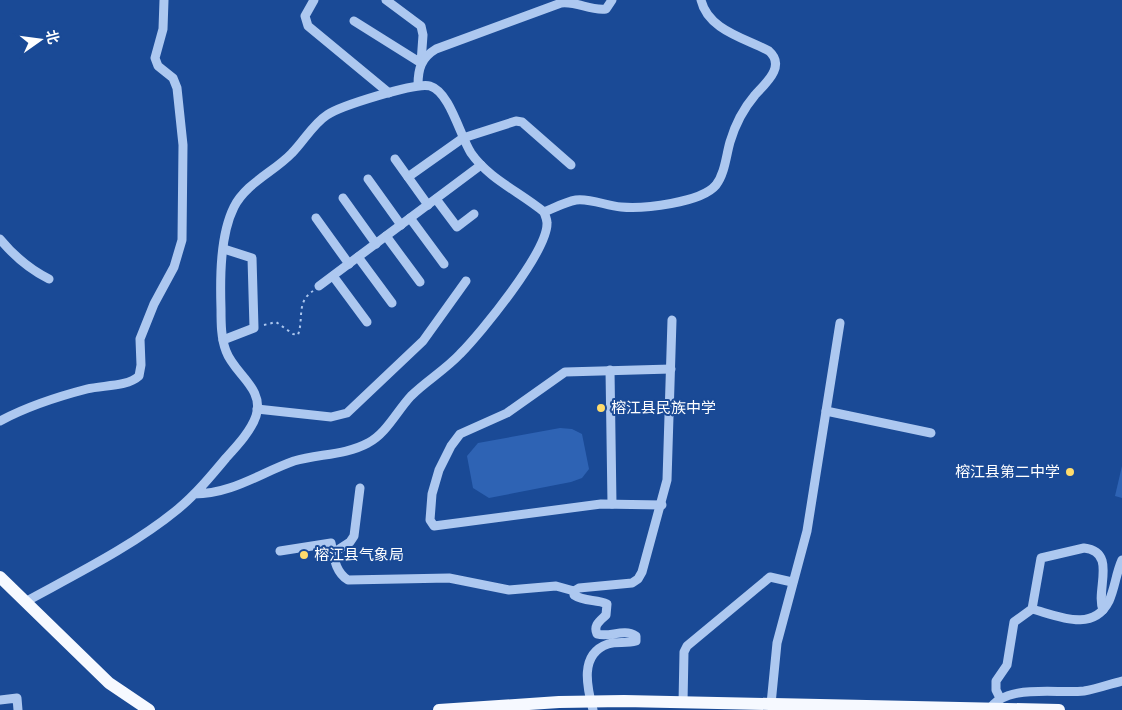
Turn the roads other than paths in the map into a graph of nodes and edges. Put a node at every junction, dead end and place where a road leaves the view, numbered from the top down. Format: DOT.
graph roads {
  1 [pos="164,0"];
  2 [pos="314,0"];
  3 [pos="386,0"];
  4 [pos="612,0"];
  5 [pos="701,0"];
  6 [pos="354,22"];
  7 [pos="421,63"];
  8 [pos="418,86"];
  9 [pos="389,93"];
  10 [pos="462,138"];
  11 [pos="395,159"];
  12 [pos="481,165"];
  13 [pos="571,165"];
  14 [pos="408,177"];
  15 [pos="368,179"];
  16 [pos="343,198"];
  17 [pos="436,199"];
  18 [pos="428,205"];
  19 [pos="544,212"];
  20 [pos="474,214"];
  21 [pos="316,218"];
  22 [pos="410,218"];
  23 [pos="401,225"];
  24 [pos="386,236"];
  25 [pos="0,239"];
  26 [pos="376,244"];
  27 [pos="224,249"];
  28 [pos="358,257"];
  29 [pos="349,264"];
  30 [pos="444,264"];
  31 [pos="333,276"];
  32 [pos="50,279"];
  33 [pos="466,281"];
  34 [pos="420,282"];
  35 [pos="319,286"];
  36 [pos="392,303"];
  37 [pos="672,320"];
  38 [pos="367,322"];
  39 [pos="840,323"];
  40 [pos="223,340"];
  41 [pos="671,369"];
  42 [pos="610,370"];
  43 [pos="257,409"];
  44 [pos="826,411"];
  45 [pos="0,422"];
  46 [pos="931,433"];
  47 [pos="360,488"];
  48 [pos="194,494"];
  49 [pos="612,504"];
  50 [pos="662,505"];
  51 [pos="280,551"];
  52 [pos="333,553"];
  53 [pos="1122,560"];
  54 [pos="0,577"];
  55 [pos="792,582"];
  56 [pos="574,591"];
  57 [pos="26,602"];
  58 [pos="1032,609"];
  59 [pos="1103,610"];
  60 [pos="1122,681"];
  61 [pos="1000,698"];
  62 [pos="0,700"];
  63 [pos="683,703"];
  64 [pos="771,704"];
  65 [pos="592,706"];
  66 [pos="863,708"];
  67 [pos="990,709"];
  68 [pos="18,710"];
  69 [pos="149,710"];
  70 [pos="439,710"];
  71 [pos="1059,710"];
  1 -- 45 [label="street"];
  2 -- 9 [label="street"];
  3 -- 7 [label="street"];
  4 -- 7 [label="street"];
  5 -- 19 [label="street"];
  6 -- 7 [label="street"];
  7 -- 8 [label="street"];
  8 -- 9 [label="street"];
  8 -- 10 [label="street"];
  9 -- 27 [label="street"];
  10 -- 12 [label="street"];
  10 -- 13 [label="street"];
  10 -- 14 [label="street"];
  11 -- 14 [label="street"];
  12 -- 17 [label="street"];
  12 -- 19 [label="street"];
  14 -- 18 [label="street"];
  15 -- 23 [label="street"];
  16 -- 26 [label="street"];
  17 -- 18 [label="street"];
  17 -- 20 [label="street"];
  18 -- 22 [label="street"];
  19 -- 48 [label="street"];
  21 -- 29 [label="street"];
  22 -- 23 [label="street"];
  22 -- 30 [label="street"];
  23 -- 24 [label="street"];
  24 -- 26 [label="street"];
  24 -- 34 [label="street"];
  25 -- 32 [label="street"];
  26 -- 28 [label="street"];
  27 -- 40 [label="street"];
  27 -- 40 [label="street"];
  28 -- 29 [label="street"];
  28 -- 36 [label="street"];
  29 -- 31 [label="street"];
  31 -- 35 [label="street"];
  31 -- 38 [label="street"];
  33 -- 43 [label="street"];
  37 -- 41 [label="street"];
  39 -- 44 [label="street"];
  40 -- 43 [label="street"];
  41 -- 42 [label="street"];
  41 -- 50 [label="street"];
  42 -- 49 [label="street"];
  42 -- 49 [label="street"];
  43 -- 48 [label="street"];
  44 -- 46 [label="street"];
  44 -- 55 [label="street"];
  47 -- 52 [label="street"];
  48 -- 57 [label="street"];
  49 -- 50 [label="street"];
  50 -- 56 [label="street"];
  51 -- 52 [label="street"];
  52 -- 56 [label="street"];
  53 -- 59 [label="street"];
  54 -- 57 [label="main road"];
  55 -- 63 [label="street"];
  55 -- 64 [label="street"];
  56 -- 65 [label="street"];
  57 -- 69 [label="main road"];
  58 -- 59 [label="street"];
  58 -- 59 [label="street"];
  58 -- 61 [label="street"];
  60 -- 61 [label="street"];
  61 -- 67 [label="street"];
  62 -- 68 [label="street"];
  63 -- 64 [label="main road"];
  63 -- 65 [label="main road"];
  64 -- 66 [label="main road"];
  65 -- 70 [label="main road"];
  66 -- 67 [label="main road"];
  67 -- 71 [label="main road"];
}
